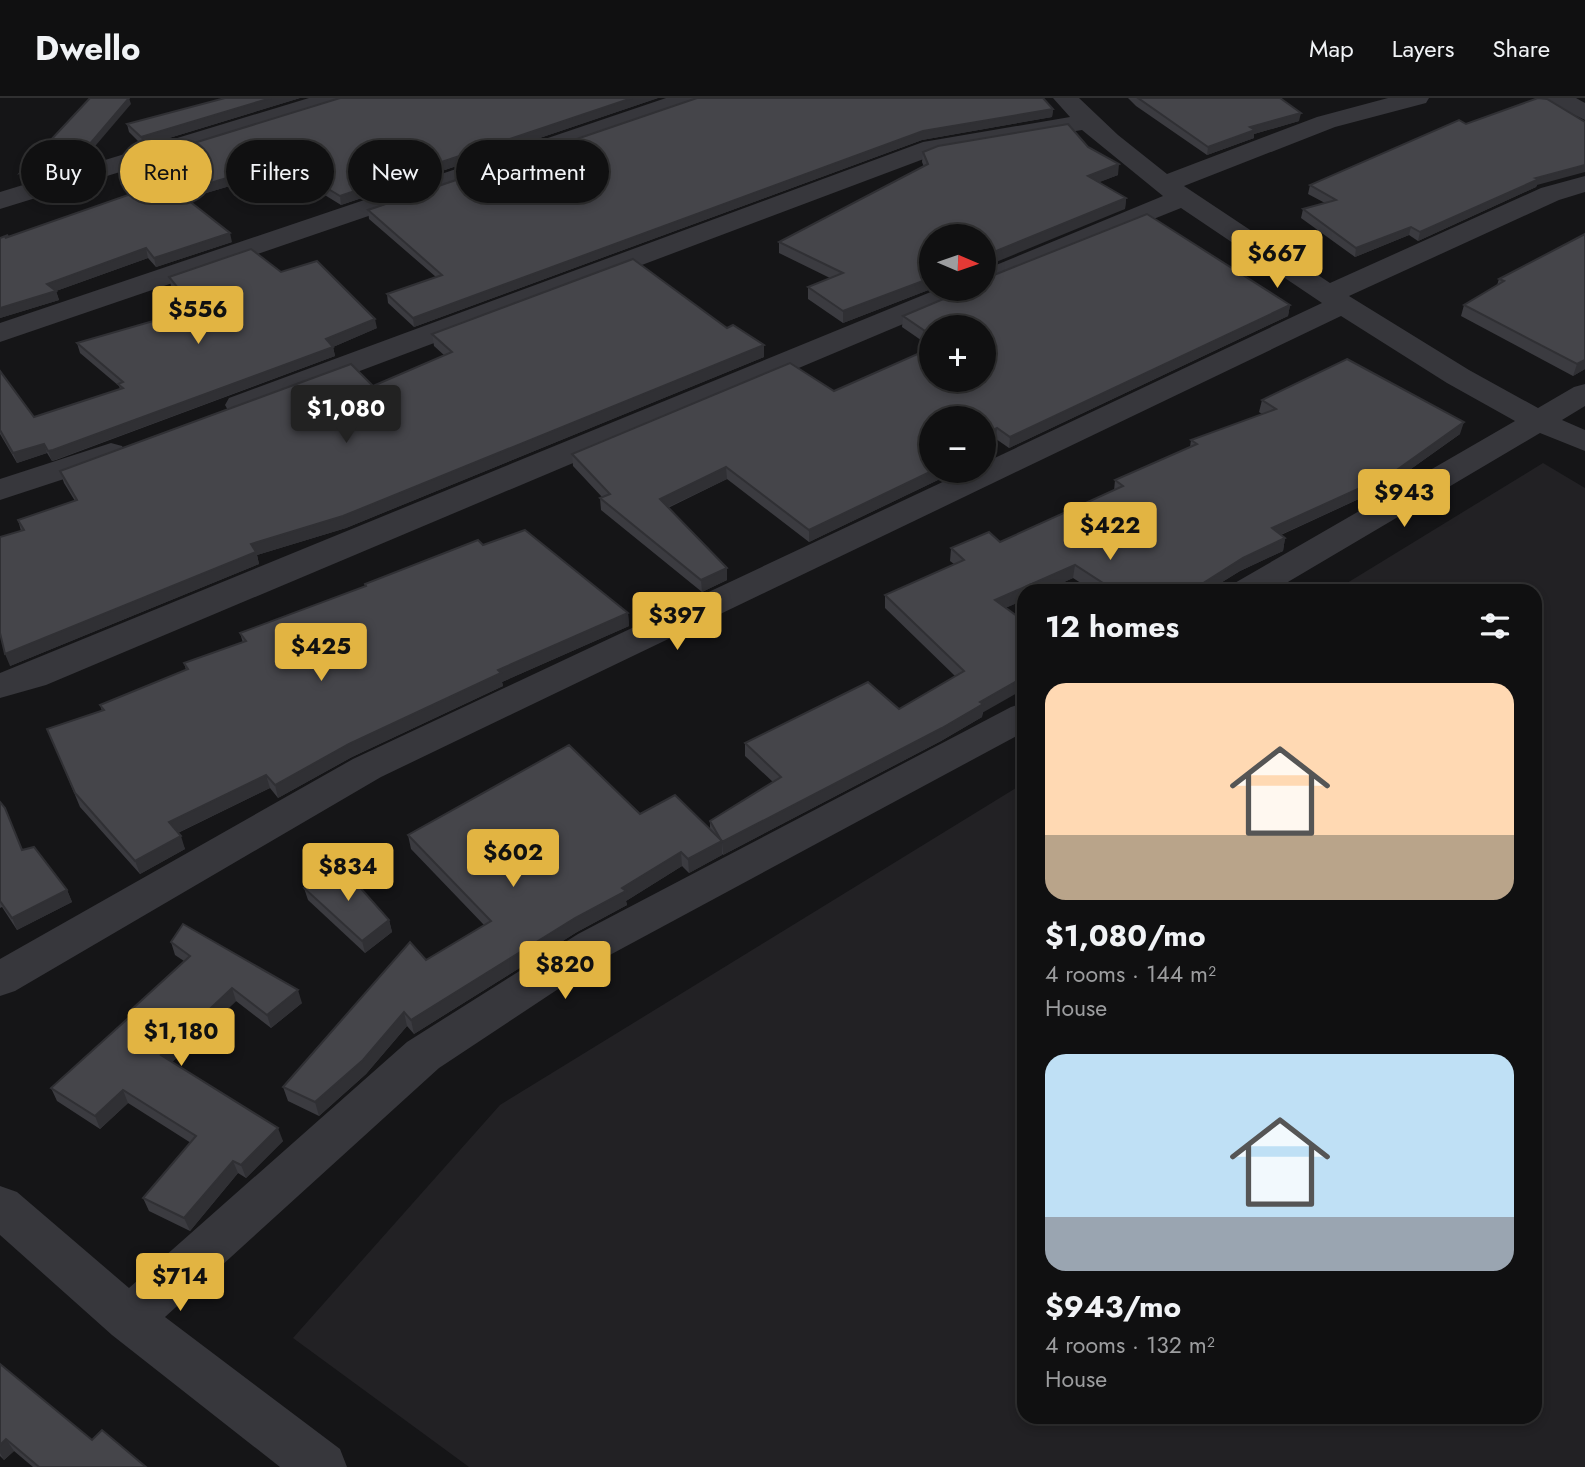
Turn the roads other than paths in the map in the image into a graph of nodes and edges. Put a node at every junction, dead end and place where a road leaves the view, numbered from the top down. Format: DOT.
graph roads {
  1 [pos="335,98"];
  2 [pos="690,98"];
  3 [pos="1065,98"];
  4 [pos="1418,98"];
  5 [pos="1558,98"];
  6 [pos="1585,113"];
  7 [pos="1087,122"];
  8 [pos="1585,184"];
  9 [pos="1174,190"];
  10 [pos="0,201"];
  11 [pos="996,274"];
  12 [pos="1335,300"];
  13 [pos="933,301"];
  14 [pos="0,332"];
  15 [pos="1585,393"];
  16 [pos="212,415"];
  17 [pos="1536,420"];
  18 [pos="1585,442"];
  19 [pos="134,445"];
  20 [pos="0,489"];
  21 [pos="1259,584"];
  22 [pos="0,685"];
  23 [pos="1017,720"];
  24 [pos="0,979"];
  25 [pos="0,1206"];
  26 [pos="129,1319"];
  27 [pos="321,1467"];
  1 -- 10 [label="street"];
  2 -- 14 [label="street"];
  3 -- 7 [label="street"];
  4 -- 9 [label="street"];
  5 -- 6 [label="street"];
  7 -- 9 [label="street"];
  7 -- 16 [label="street"];
  8 -- 12 [label="street"];
  9 -- 11 [label="street"];
  9 -- 12 [label="street"];
  12 -- 17 [label="street"];
  12 -- 24 [label="street"];
  13 -- 22 [label="street"];
  15 -- 17 [label="street"];
  17 -- 18 [label="street"];
  17 -- 21 [label="street"];
  19 -- 20 [label="street"];
  23 -- 26 [label="street"];
  25 -- 26 [label="street"];
  26 -- 27 [label="street"];
}
